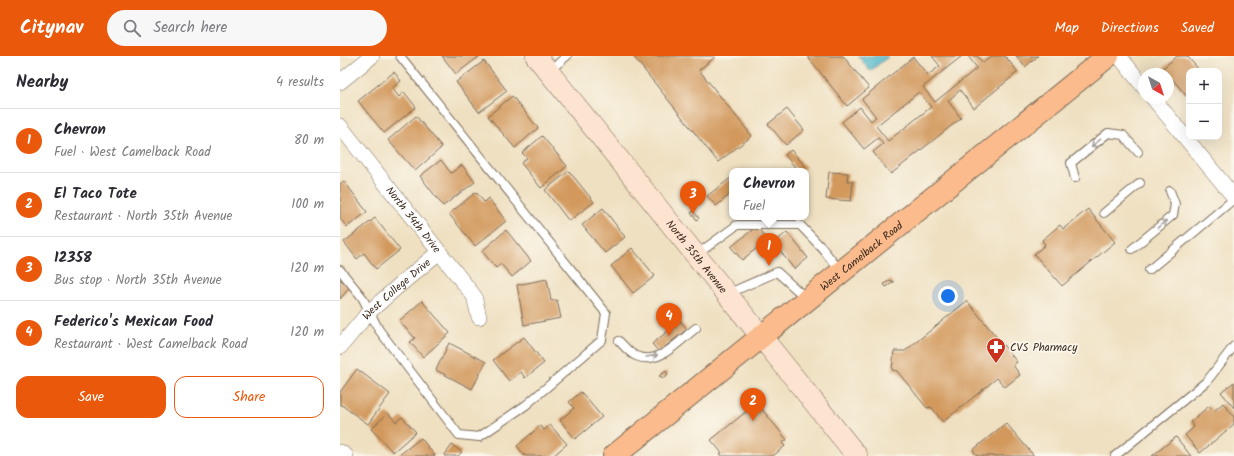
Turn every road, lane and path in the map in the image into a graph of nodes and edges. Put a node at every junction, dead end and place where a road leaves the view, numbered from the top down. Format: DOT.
graph roads {
  1 [pos="372,56"];
  2 [pos="400,56"];
  3 [pos="567,56"];
  4 [pos="1108,56"];
  5 [pos="1119,56"];
  6 [pos="542,64"];
  7 [pos="1138,79"];
  8 [pos="340,82"];
  9 [pos="1158,104"];
  10 [pos="340,126"];
  11 [pos="1138,152"];
  12 [pos="1075,178"];
  13 [pos="1140,183"];
  14 [pos="1170,191"];
  15 [pos="1234,198"];
  16 [pos="1104,213"];
  17 [pos="1132,249"];
  18 [pos="439,252"];
  19 [pos="696,256"];
  20 [pos="340,270"];
  21 [pos="1149,270"];
  22 [pos="841,272"];
  23 [pos="727,294"];
  24 [pos="807,300"];
  25 [pos="369,312"];
  26 [pos="479,317"];
  27 [pos="696,328"];
  28 [pos="761,337"];
  29 [pos="619,341"];
  30 [pos="340,346"];
  31 [pos="1234,346"];
  32 [pos="340,452"];
  33 [pos="346,456"];
  34 [pos="614,456"];
  35 [pos="857,456"];
  36 [pos="1115,456"];
  1 -- 8 [label="street"];
  2 -- 25 [label="lane"];
  3 -- 6 [label="lane"];
  4 -- 22 [label="main road, West Camelback Road"];
  5 -- 7 [label="street"];
  6 -- 19 [label="main road, North 35th Avenue"];
  9 -- 15 [label="street"];
  10 -- 18 [label="street, North 34th Drive"];
  11 -- 12 [label="lane, one-way"];
  13 -- 16 [label="lane"];
  17 -- 14 [label="lane, one-way"];
  15 -- 21 [label="lane"];
  18 -- 25 [label="street, West College Drive"];
  18 -- 26 [label="street, North 34th Drive"];
  19 -- 22 [label="lane"];
  19 -- 23 [label="main road, North 35th Avenue"];
  20 -- 25 [label="lane"];
  22 -- 24 [label="main road, West Camelback Road"];
  23 -- 24 [label="lane"];
  23 -- 28 [label="main road, North 35th Avenue"];
  24 -- 28 [label="main road, West Camelback Road"];
  25 -- 30 [label="street, West College Drive"];
  29 -- 27 [label="lane, one-way"];
  28 -- 34 [label="main road, West Camelback Road"];
  28 -- 35 [label="main road, North 35th Avenue"];
  31 -- 36 [label="lane"];
  32 -- 33 [label="street"];
}
